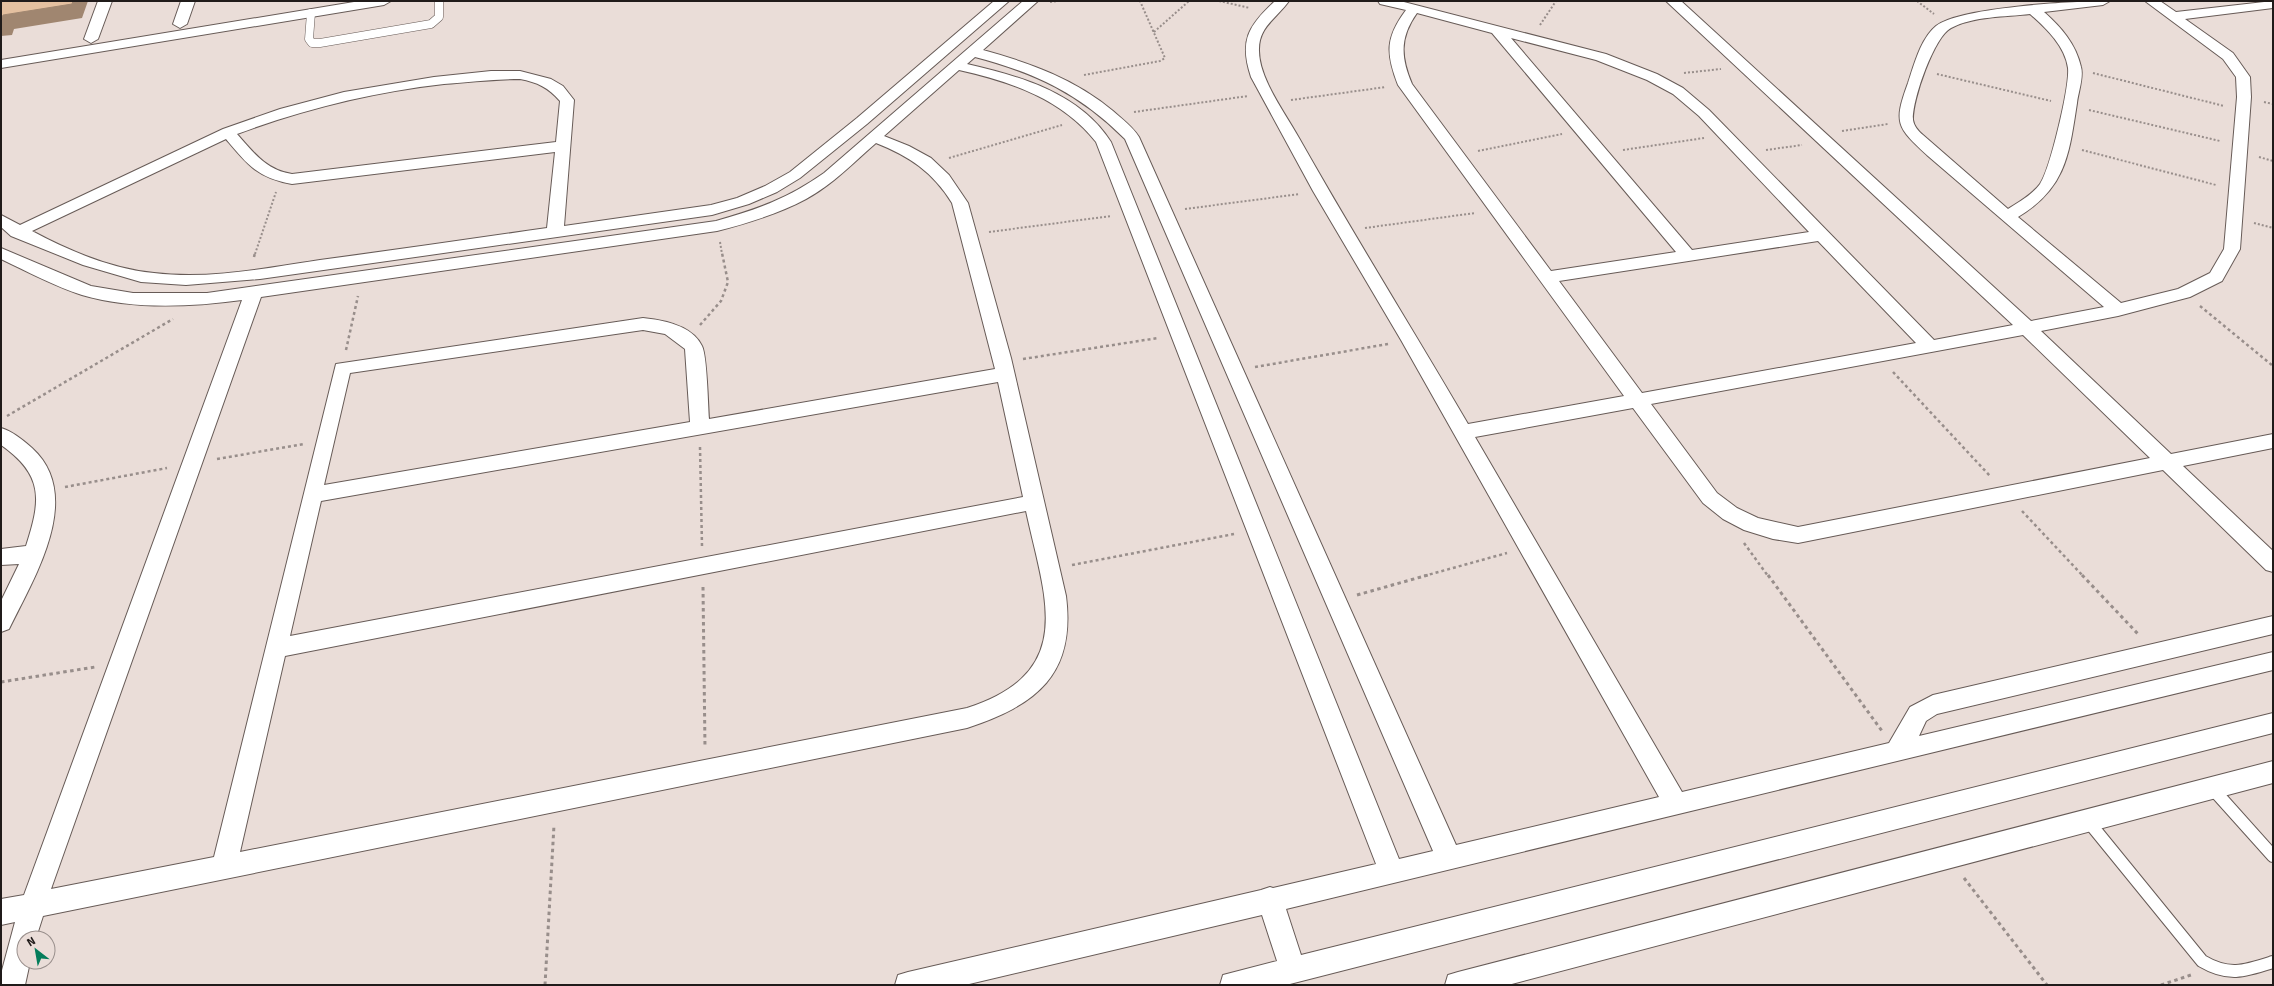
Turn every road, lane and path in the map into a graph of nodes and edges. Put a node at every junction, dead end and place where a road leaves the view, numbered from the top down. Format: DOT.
graph roads {
  1 [pos="106,1"];
  2 [pos="188,1"];
  3 [pos="322,1"];
  4 [pos="384,1"];
  5 [pos="439,1"];
  6 [pos="1002,1"];
  7 [pos="1031,1"];
  8 [pos="1140,1"];
  9 [pos="1189,1"];
  10 [pos="1220,1"];
  11 [pos="1282,1"];
  12 [pos="1385,1"];
  13 [pos="1556,1"];
  14 [pos="1673,1"];
  15 [pos="2102,1"];
  16 [pos="2152,1"];
  17 [pos="2273,4"];
  18 [pos="1414,9"];
  19 [pos="2032,9"];
  20 [pos="311,13"];
  21 [pos="1270,13"];
  22 [pos="2174,16"];
  23 [pos="180,24"];
  24 [pos="1497,30"];
  25 [pos="1154,32"];
  26 [pos="1530,38"];
  27 [pos="91,39"];
  28 [pos="974,52"];
  29 [pos="1,53"];
  30 [pos="1,64"];
  31 [pos="958,66"];
  32 [pos="1743,66"];
  33 [pos="2075,69"];
  34 [pos="1652,77"];
  35 [pos="1059,80"];
  36 [pos="1405,85"];
  37 [pos="1269,98"];
  38 [pos="2243,110"];
  39 [pos="1111,115"];
  40 [pos="1083,119"];
  41 [pos="1906,121"];
  42 [pos="1582,130"];
  43 [pos="228,132"];
  44 [pos="1726,135"];
  45 [pos="876,138"];
  46 [pos="1821,138"];
  47 [pos="2060,144"];
  48 [pos="563,146"];
  49 [pos="1601,153"];
  50 [pos="1744,154"];
  51 [pos="1457,155"];
  52 [pos="930,164"];
  53 [pos="280,178"];
  54 [pos="1321,191"];
  55 [pos="2236,191"];
  56 [pos="1497,210"];
  57 [pos="1165,212"];
  58 [pos="1133,213"];
  59 [pos="2007,216"];
  60 [pos="1,220"];
  61 [pos="718,226"];
  62 [pos="1344,231"];
  63 [pos="18,232"];
  64 [pos="555,234"];
  65 [pos="970,235"];
  66 [pos="1822,235"];
  67 [pos="1,253"];
  68 [pos="1688,255"];
  69 [pos="1546,277"];
  70 [pos="362,278"];
  71 [pos="250,285"];
  72 [pos="2184,293"];
  73 [pos="207,299"];
  74 [pos="2118,310"];
  75 [pos="2027,328"];
  76 [pos="1180,334"];
  77 [pos="686,337"];
  78 [pos="1410,340"];
  79 [pos="1930,348"];
  80 [pos="2273,366"];
  81 [pos="342,368"];
  82 [pos="1004,368"];
  83 [pos="1235,370"];
  84 [pos="1639,401"];
  85 [pos="1,419"];
  86 [pos="700,427"];
  87 [pos="1462,432"];
  88 [pos="1,434"];
  89 [pos="2273,441"];
  90 [pos="2167,462"];
  91 [pos="312,495"];
  92 [pos="1035,502"];
  93 [pos="1257,530"];
  94 [pos="1743,542"];
  95 [pos="1528,547"];
  96 [pos="32,554"];
  97 [pos="1,557"];
  98 [pos="2273,564"];
  99 [pos="702,565"];
  100 [pos="1050,570"];
  101 [pos="1336,600"];
  102 [pos="1,623"];
  103 [pos="2273,625"];
  104 [pos="276,648"];
  105 [pos="2273,661"];
  106 [pos="121,662"];
  107 [pos="1,682"];
  108 [pos="2273,723"];
  109 [pos="1898,751"];
  110 [pos="705,771"];
  111 [pos="2273,772"];
  112 [pos="2212,788"];
  113 [pos="556,801"];
  114 [pos="1676,804"];
  115 [pos="2088,821"];
  116 [pos="1946,856"];
  117 [pos="2273,856"];
  118 [pos="1449,858"];
  119 [pos="224,867"];
  120 [pos="1391,871"];
  121 [pos="1270,899"];
  122 [pos="33,905"];
  123 [pos="1,912"];
  124 [pos="2273,962"];
  125 [pos="2213,968"];
  126 [pos="1293,970"];
  127 [pos="12,985"];
  128 [pos="545,985"];
  129 [pos="908,985"];
  130 [pos="1233,985"];
  131 [pos="1458,985"];
  132 [pos="2047,985"];
  133 [pos="2161,985"];
  1 -- 27 [label="street"];
  2 -- 23 [label="street"];
  3 -- 23 [label="street"];
  4 -- 20 [label="street"];
  5 -- 20 [label="lane"];
  6 -- 64 [label="street"];
  7 -- 28 [label="street"];
  8 -- 25 [label="path"];
  9 -- 25 [label="path"];
  10 -- 21 [label="path"];
  11 -- 21 [label="street"];
  12 -- 18 [label="street"];
  13 -- 26 [label="path"];
  14 -- 32 [label="street"];
  15 -- 19 [label="street"];
  16 -- 22 [label="street"];
  17 -- 22 [label="street"];
  18 -- 24 [label="street"];
  18 -- 36 [label="street"];
  19 -- 33 [label="street"];
  19 -- 41 [label="street"];
  20 -- 30 [label="street"];
  21 -- 37 [label="street"];
  22 -- 38 [label="street"];
  23 -- 27 [label="street"];
  24 -- 26 [label="street"];
  24 -- 42 [label="street"];
  25 -- 35 [label="path"];
  26 -- 34 [label="street"];
  27 -- 29 [label="street"];
  28 -- 31 [label="street"];
  28 -- 35 [label="street"];
  31 -- 40 [label="street"];
  31 -- 45 [label="street"];
  32 -- 34 [label="path"];
  32 -- 46 [label="street"];
  33 -- 38 [label="path"];
  33 -- 47 [label="street"];
  34 -- 44 [label="street"];
  35 -- 39 [label="street"];
  36 -- 37 [label="path"];
  36 -- 51 [label="street"];
  37 -- 39 [label="path"];
  37 -- 54 [label="street"];
  38 -- 55 [label="street"];
  39 -- 57 [label="street"];
  40 -- 52 [label="path"];
  40 -- 58 [label="street"];
  41 -- 46 [label="path"];
  41 -- 59 [label="street"];
  42 -- 49 [label="street"];
  42 -- 51 [label="path"];
  43 -- 48 [label="street"];
  43 -- 53 [label="street"];
  43 -- 63 [label="street"];
  44 -- 49 [label="path"];
  44 -- 50 [label="street"];
  45 -- 52 [label="street"];
  45 -- 61 [label="street"];
  46 -- 50 [label="path"];
  46 -- 75 [label="street"];
  47 -- 55 [label="path"];
  47 -- 59 [label="street"];
  48 -- 53 [label="street"];
  48 -- 64 [label="street"];
  49 -- 68 [label="street"];
  50 -- 66 [label="street"];
  51 -- 56 [label="street"];
  52 -- 65 [label="street"];
  53 -- 71 [label="path"];
  54 -- 57 [label="path"];
  54 -- 62 [label="street"];
  55 -- 72 [label="street"];
  56 -- 62 [label="path"];
  56 -- 69 [label="street"];
  57 -- 83 [label="street"];
  58 -- 65 [label="path"];
  58 -- 76 [label="street"];
  59 -- 74 [label="street"];
  60 -- 63 [label="street"];
  61 -- 70 [label="street"];
  61 -- 77 [label="path"];
  62 -- 78 [label="street"];
  63 -- 71 [label="street"];
  64 -- 71 [label="street"];
  65 -- 82 [label="street"];
  66 -- 68 [label="street"];
  66 -- 79 [label="street"];
  67 -- 73 [label="street"];
  68 -- 69 [label="street"];
  69 -- 84 [label="street"];
  70 -- 71 [label="street"];
  70 -- 81 [label="path"];
  71 -- 73 [label="street"];
  71 -- 106 [label="street"];
  72 -- 74 [label="street"];
  72 -- 80 [label="path"];
  73 -- 85 [label="path"];
  74 -- 75 [label="street"];
  75 -- 79 [label="street"];
  75 -- 90 [label="street"];
  76 -- 82 [label="path"];
  76 -- 93 [label="street"];
  77 -- 81 [label="street"];
  77 -- 86 [label="street"];
  78 -- 83 [label="path"];
  78 -- 87 [label="street"];
  79 -- 84 [label="street"];
  81 -- 91 [label="street"];
  82 -- 86 [label="street"];
  82 -- 92 [label="street"];
  83 -- 101 [label="street"];
  84 -- 87 [label="street"];
  84 -- 90 [label="street"];
  86 -- 91 [label="street"];
  86 -- 99 [label="path"];
  87 -- 95 [label="street"];
  88 -- 96 [label="street"];
  89 -- 90 [label="street"];
  90 -- 98 [label="street"];
  91 -- 104 [label="street"];
  92 -- 99 [label="street"];
  92 -- 100 [label="street"];
  93 -- 100 [label="path"];
  93 -- 120 [label="street"];
  94 -- 109 [label="path"];
  95 -- 101 [label="path"];
  95 -- 114 [label="street"];
  96 -- 97 [label="street"];
  96 -- 102 [label="street"];
  99 -- 104 [label="street"];
  99 -- 110 [label="path"];
  100 -- 110 [label="street"];
  101 -- 118 [label="street"];
  103 -- 109 [label="street"];
  104 -- 119 [label="street"];
  105 -- 109 [label="street"];
  106 -- 107 [label="path"];
  106 -- 122 [label="street"];
  108 -- 126 [label="street"];
  109 -- 114 [label="street"];
  110 -- 113 [label="street"];
  111 -- 112 [label="street"];
  112 -- 115 [label="street"];
  112 -- 117 [label="lane"];
  113 -- 119 [label="street"];
  113 -- 128 [label="path"];
  114 -- 118 [label="street"];
  115 -- 116 [label="street"];
  115 -- 125 [label="lane"];
  116 -- 131 [label="street"];
  116 -- 132 [label="path"];
  118 -- 120 [label="street"];
  119 -- 122 [label="street"];
  120 -- 121 [label="street"];
  121 -- 126 [label="street"];
  121 -- 129 [label="street"];
  122 -- 123 [label="street"];
  122 -- 127 [label="street"];
  124 -- 125 [label="lane"];
  125 -- 133 [label="path"];
  126 -- 130 [label="street"];
}
